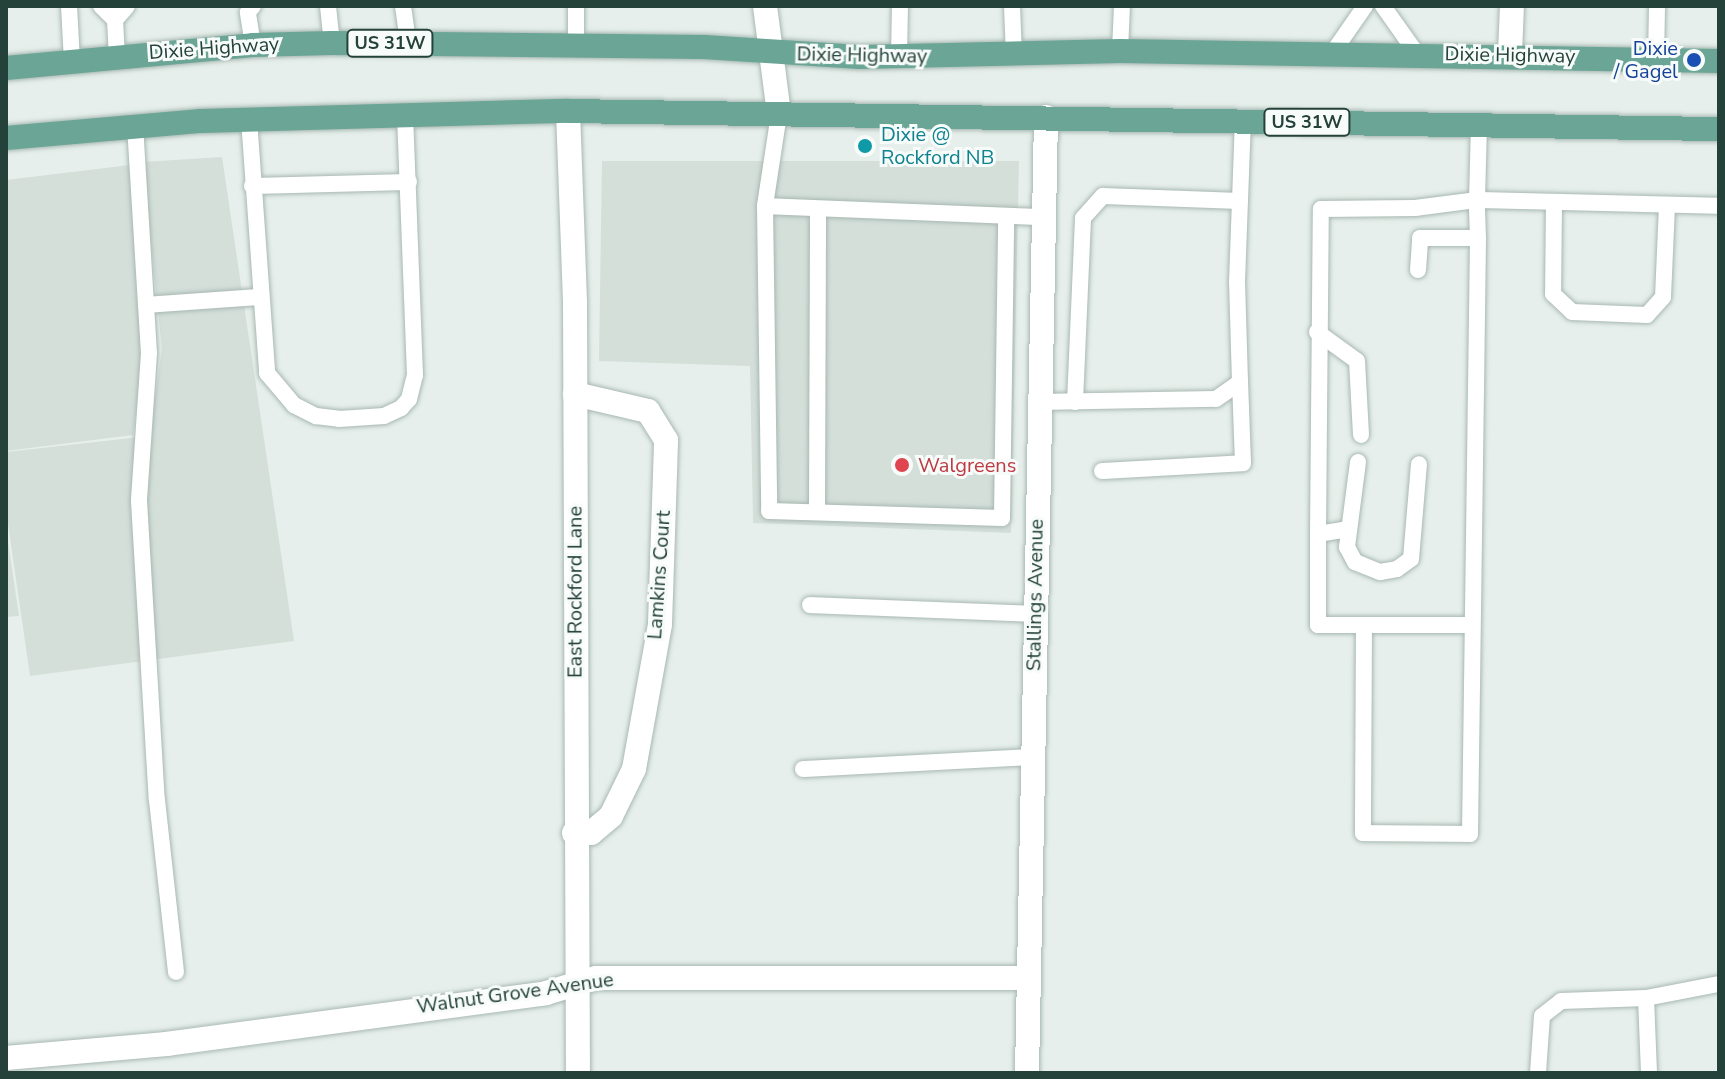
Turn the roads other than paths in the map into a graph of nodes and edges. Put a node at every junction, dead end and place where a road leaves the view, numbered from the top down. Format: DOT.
graph roads {
  1 [pos="69,6"];
  2 [pos="101,6"];
  3 [pos="127,6"];
  4 [pos="328,6"];
  5 [pos="403,6"];
  6 [pos="576,6"];
  7 [pos="765,6"];
  8 [pos="900,6"];
  9 [pos="1012,6"];
  10 [pos="1122,6"];
  11 [pos="1365,6"];
  12 [pos="1383,6"];
  13 [pos="1512,6"];
  14 [pos="1657,6"];
  15 [pos="247,8"];
  16 [pos="115,20"];
  17 [pos="332,43"];
  18 [pos="408,43"];
  19 [pos="253,45"];
  20 [pos="576,46"];
  21 [pos="1120,51"];
  22 [pos="775,53"];
  23 [pos="1510,53"];
  24 [pos="1417,54"];
  25 [pos="117,55"];
  26 [pos="1014,55"];
  27 [pos="1331,55"];
  28 [pos="899,57"];
  29 [pos="1656,59"];
  30 [pos="72,61"];
  31 [pos="1719,61"];
  32 [pos="6,68"];
  33 [pos="568,111"];
  34 [pos="779,114"];
  35 [pos="405,115"];
  36 [pos="1046,117"];
  37 [pos="249,119"];
  38 [pos="1243,121"];
  39 [pos="1479,124"];
  40 [pos="135,125"];
  41 [pos="1719,129"];
  42 [pos="6,138"];
  43 [pos="409,182"];
  44 [pos="252,186"];
  45 [pos="1477,200"];
  46 [pos="1240,201"];
  47 [pos="1554,203"];
  48 [pos="1667,205"];
  49 [pos="765,206"];
  50 [pos="1719,206"];
  51 [pos="818,209"];
  52 [pos="1006,216"];
  53 [pos="1043,217"];
  54 [pos="1478,238"];
  55 [pos="1418,270"];
  56 [pos="258,297"];
  57 [pos="146,305"];
  58 [pos="1317,332"];
  59 [pos="1240,382"];
  60 [pos="575,394"];
  61 [pos="1037,402"];
  62 [pos="1075,402"];
  63 [pos="1361,435"];
  64 [pos="1358,462"];
  65 [pos="1419,464"];
  66 [pos="1102,471"];
  67 [pos="817,512"];
  68 [pos="1349,529"];
  69 [pos="1318,534"];
  70 [pos="810,605"];
  71 [pos="1035,614"];
  72 [pos="1364,625"];
  73 [pos="1472,625"];
  74 [pos="1033,757"];
  75 [pos="803,769"];
  76 [pos="574,833"];
  77 [pos="176,972"];
  78 [pos="1027,978"];
  79 [pos="576,984"];
  80 [pos="1719,984"];
  81 [pos="1646,998"];
  82 [pos="6,1058"];
  83 [pos="578,1073"];
  84 [pos="1027,1073"];
  85 [pos="1538,1073"];
  86 [pos="1649,1073"];
  1 -- 30 [label="lane"];
  2 -- 16 [label="lane"];
  3 -- 16 [label="lane"];
  4 -- 17 [label="lane"];
  5 -- 18 [label="lane"];
  6 -- 20 [label="lane"];
  7 -- 22 [label="street"];
  8 -- 28 [label="lane"];
  9 -- 26 [label="lane"];
  10 -- 21 [label="lane"];
  11 -- 27 [label="lane"];
  12 -- 24 [label="lane"];
  13 -- 23 [label="street"];
  14 -- 29 [label="lane"];
  15 -- 19 [label="lane"];
  16 -- 25 [label="lane"];
  17 -- 18 [label="main road, Dixie Highway / US 31W"];
  17 -- 19 [label="main road, Dixie Highway / US 31W"];
  18 -- 20 [label="main road, Dixie Highway / US 31W"];
  19 -- 25 [label="main road, Dixie Highway / US 31W"];
  20 -- 22 [label="main road, Dixie Highway / US 31W"];
  21 -- 26 [label="main road, Dixie Highway / US 31W"];
  21 -- 27 [label="main road, Dixie Highway / US 31W"];
  22 -- 28 [label="main road, Dixie Highway / US 31W"];
  22 -- 34 [label="street"];
  23 -- 24 [label="main road, Dixie Highway / US 31W"];
  23 -- 29 [label="main road, Dixie Highway / US 31W"];
  24 -- 27 [label="main road, Dixie Highway / US 31W"];
  25 -- 30 [label="main road, Dixie Highway / US 31W"];
  26 -- 28 [label="main road, Dixie Highway / US 31W"];
  29 -- 31 [label="main road, Dixie Highway / US 31W"];
  30 -- 32 [label="main road, Dixie Highway / US 31W"];
  33 -- 34 [label="main road, US 31W"];
  33 -- 35 [label="main road, US 31W"];
  33 -- 60 [label="street, East Rockford Lane"];
  34 -- 36 [label="main road, US 31W"];
  34 -- 49 [label="lane"];
  35 -- 37 [label="main road, US 31W"];
  35 -- 43 [label="lane"];
  36 -- 38 [label="main road, US 31W"];
  36 -- 53 [label="street, Stallings Avenue"];
  37 -- 40 [label="main road, US 31W"];
  37 -- 44 [label="lane"];
  38 -- 39 [label="main road, US 31W"];
  38 -- 46 [label="lane"];
  39 -- 41 [label="main road, US 31W"];
  39 -- 45 [label="lane"];
  40 -- 42 [label="main road, US 31W"];
  40 -- 57 [label="lane"];
  43 -- 44 [label="lane"];
  43 -- 56 [label="lane"];
  44 -- 56 [label="lane"];
  45 -- 47 [label="lane"];
  45 -- 54 [label="lane"];
  45 -- 58 [label="lane"];
  46 -- 59 [label="lane"];
  46 -- 62 [label="lane"];
  47 -- 48 [label="lane"];
  47 -- 48 [label="lane"];
  48 -- 50 [label="lane"];
  49 -- 51 [label="lane"];
  49 -- 67 [label="lane"];
  51 -- 52 [label="lane"];
  51 -- 67 [label="lane"];
  52 -- 53 [label="lane"];
  52 -- 67 [label="lane"];
  53 -- 61 [label="street, Stallings Avenue"];
  54 -- 55 [label="lane"];
  54 -- 73 [label="lane"];
  56 -- 57 [label="lane"];
  57 -- 77 [label="lane"];
  58 -- 63 [label="lane"];
  58 -- 69 [label="lane"];
  59 -- 62 [label="lane"];
  59 -- 66 [label="lane"];
  60 -- 76 [label="street, East Rockford Lane"];
  60 -- 76 [label="street, Lamkins Court"];
  61 -- 62 [label="lane"];
  61 -- 71 [label="street, Stallings Avenue"];
  64 -- 68 [label="lane"];
  65 -- 68 [label="lane"];
  68 -- 69 [label="lane"];
  69 -- 72 [label="lane"];
  70 -- 71 [label="lane"];
  71 -- 74 [label="street, Stallings Avenue"];
  72 -- 73 [label="lane"];
  72 -- 73 [label="lane"];
  74 -- 75 [label="lane"];
  74 -- 78 [label="street, Stallings Avenue"];
  76 -- 79 [label="street, East Rockford Lane"];
  78 -- 79 [label="street, Walnut Grove Avenue"];
  78 -- 84 [label="street, Stallings Avenue"];
  79 -- 82 [label="street, Walnut Grove Avenue"];
  79 -- 83 [label="street, East Rockford Lane"];
  80 -- 81 [label="lane"];
  81 -- 85 [label="lane"];
  81 -- 86 [label="lane"];
}
